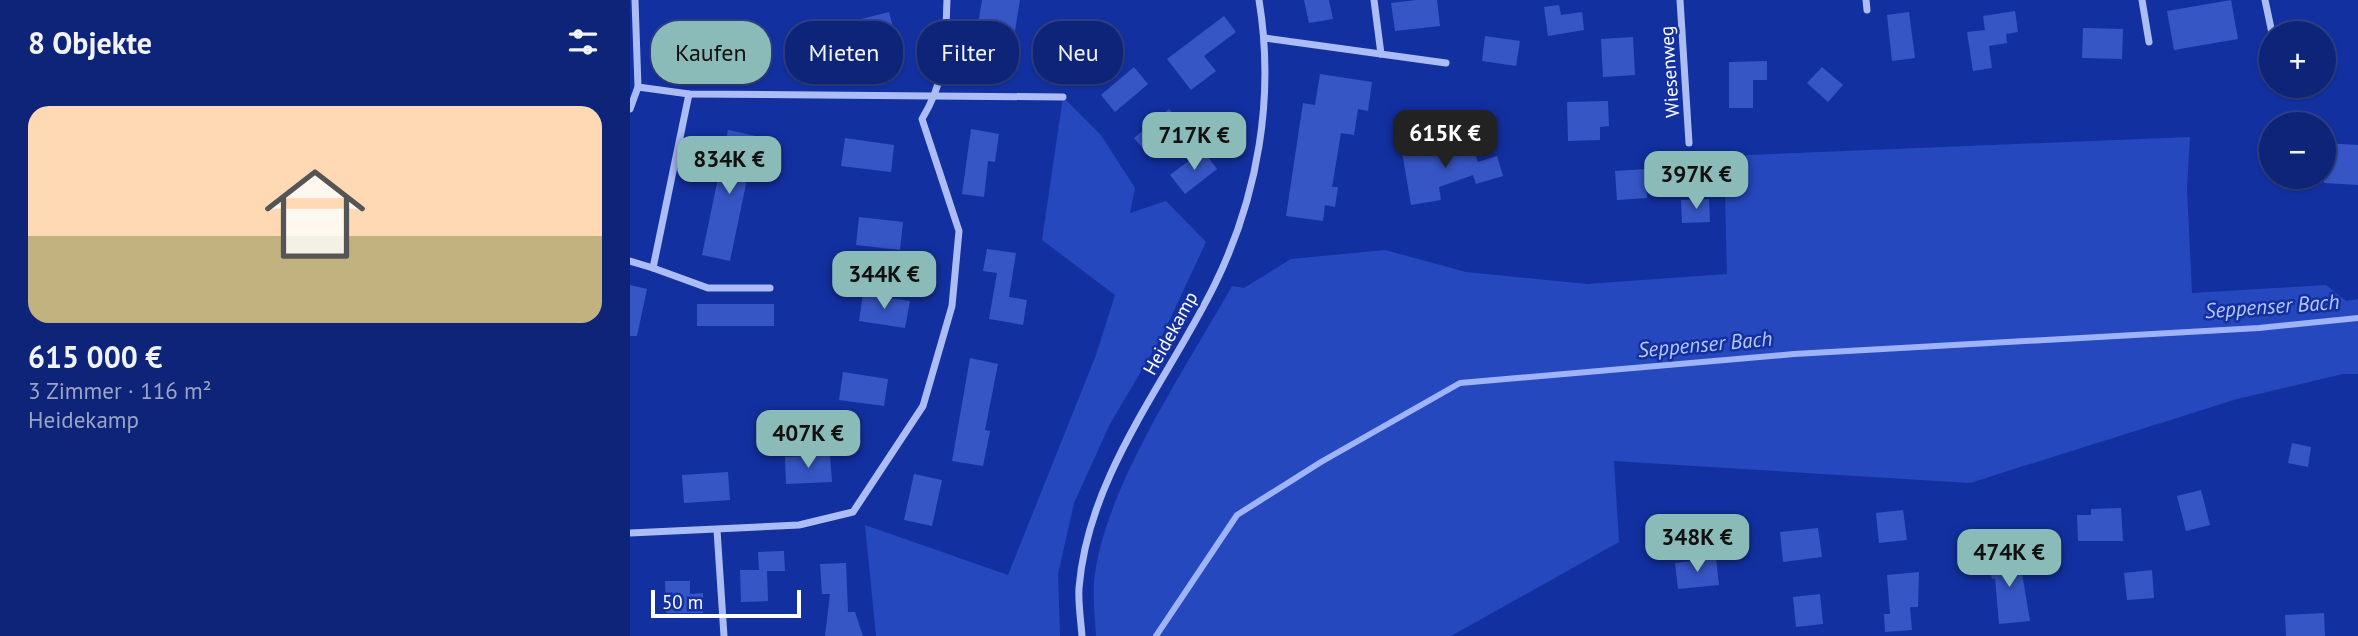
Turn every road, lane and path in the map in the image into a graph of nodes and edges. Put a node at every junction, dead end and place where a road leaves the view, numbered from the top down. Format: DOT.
graph roads {
  1 [pos="635,0"];
  2 [pos="947,0"];
  3 [pos="1259,0"];
  4 [pos="1374,0"];
  5 [pos="1680,0"];
  6 [pos="1866,0"];
  7 [pos="2142,0"];
  8 [pos="2265,0"];
  9 [pos="1867,10"];
  10 [pos="2269,21"];
  11 [pos="1265,38"];
  12 [pos="2150,42"];
  13 [pos="1381,54"];
  14 [pos="1446,63"];
  15 [pos="638,87"];
  16 [pos="689,94"];
  17 [pos="937,94"];
  18 [pos="1063,97"];
  19 [pos="630,109"];
  20 [pos="1689,143"];
  21 [pos="630,261"];
  22 [pos="653,268"];
  23 [pos="770,288"];
  24 [pos="717,530"];
  25 [pos="630,533"];
  26 [pos="724,636"];
  27 [pos="1082,636"];
  1 -- 15 [label="street"];
  2 -- 17 [label="street"];
  3 -- 11 [label="street, Heidekamp"];
  4 -- 13 [label="street"];
  5 -- 20 [label="street, Wiesenweg"];
  6 -- 9 [label="street"];
  7 -- 12 [label="street"];
  8 -- 10 [label="street"];
  11 -- 13 [label="street"];
  11 -- 27 [label="street, Heidekamp"];
  13 -- 14 [label="street"];
  15 -- 16 [label="street"];
  15 -- 19 [label="street"];
  16 -- 17 [label="street"];
  16 -- 22 [label="street"];
  17 -- 18 [label="street"];
  17 -- 24 [label="street"];
  21 -- 22 [label="street"];
  22 -- 23 [label="street"];
  24 -- 25 [label="street"];
  24 -- 26 [label="street"];
}
